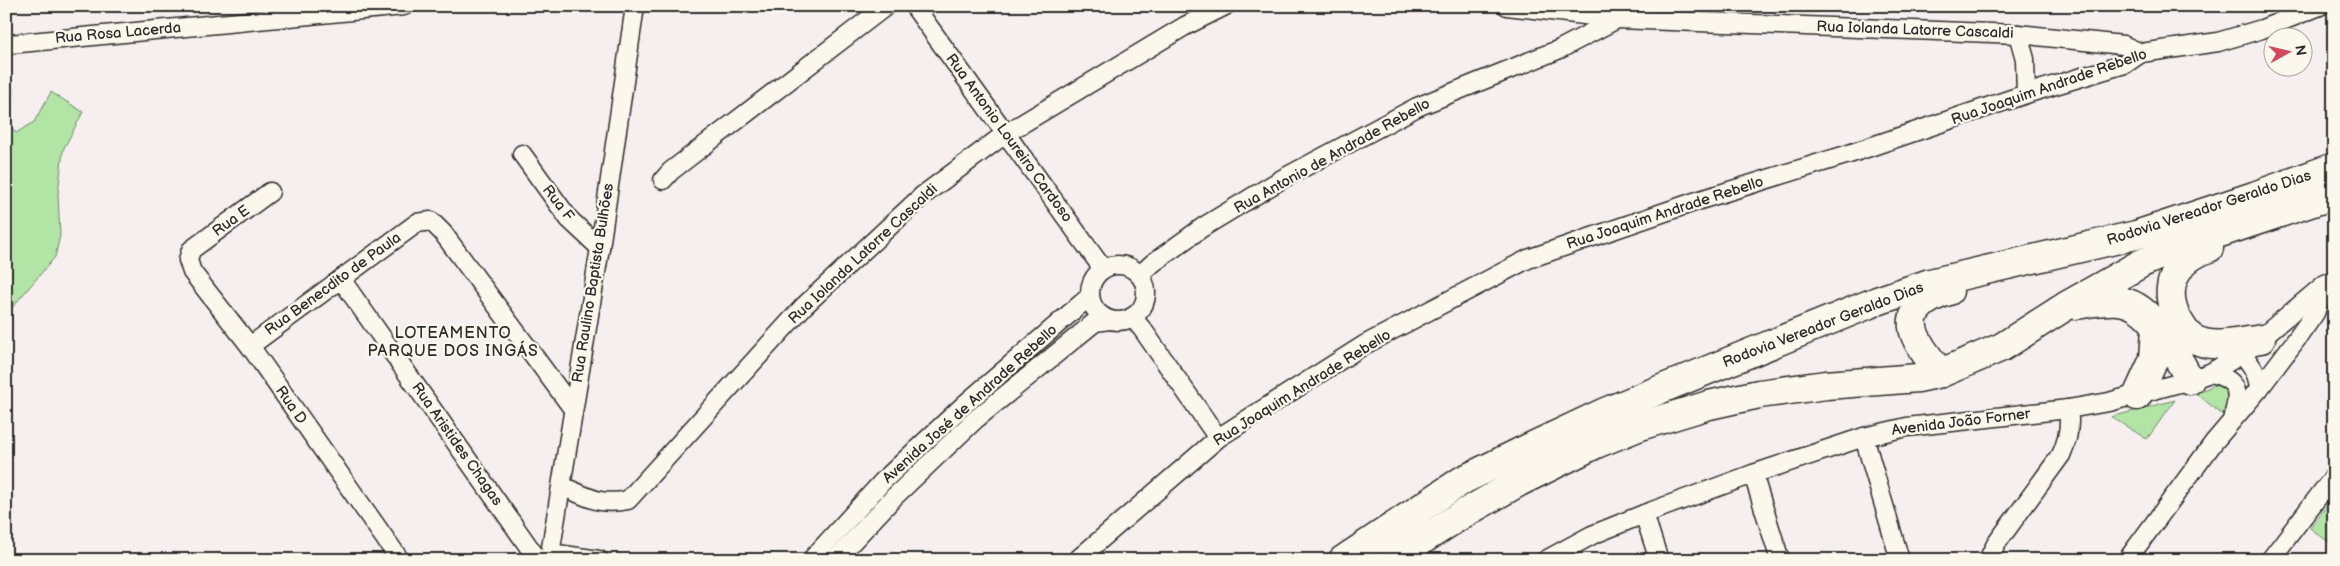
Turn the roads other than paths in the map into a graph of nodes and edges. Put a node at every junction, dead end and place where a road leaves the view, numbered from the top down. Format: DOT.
graph roads {
  1 [pos="404,6"];
  2 [pos="635,6"];
  3 [pos="886,6"];
  4 [pos="914,6"];
  5 [pos="1225,6"];
  6 [pos="1507,6"];
  7 [pos="2320,6"];
  8 [pos="1618,12"];
  9 [pos="2018,34"];
  10 [pos="10,44"];
  11 [pos="2141,53"];
  12 [pos="2026,94"];
  13 [pos="1005,134"];
  14 [pos="522,154"];
  15 [pos="2334,166"];
  16 [pos="663,180"];
  17 [pos="270,192"];
  18 [pos="2334,195"];
  19 [pos="2245,225"];
  20 [pos="600,248"];
  21 [pos="191,250"];
  22 [pos="1104,269"];
  23 [pos="1984,271"];
  24 [pos="1140,275"];
  25 [pos="341,279"];
  26 [pos="2329,282"];
  27 [pos="1090,296"];
  28 [pos="2066,306"];
  29 [pos="1132,317"];
  30 [pos="1109,320"];
  31 [pos="2156,328"];
  32 [pos="250,346"];
  33 [pos="2252,347"];
  34 [pos="1941,373"];
  35 [pos="2200,376"];
  36 [pos="2259,390"];
  37 [pos="2136,396"];
  38 [pos="573,409"];
  39 [pos="2068,410"];
  40 [pos="2231,424"];
  41 [pos="1864,437"];
  42 [pos="1218,438"];
  43 [pos="1753,474"];
  44 [pos="2334,476"];
  45 [pos="562,486"];
  46 [pos="1644,514"];
  47 [pos="546,557"];
  48 [pos="400,560"];
  49 [pos="599,560"];
  50 [pos="811,560"];
  51 [pos="835,560"];
  52 [pos="1077,560"];
  53 [pos="1343,560"];
  54 [pos="1391,560"];
  55 [pos="1546,560"];
  56 [pos="1660,560"];
  57 [pos="1780,560"];
  58 [pos="1900,560"];
  59 [pos="1988,560"];
  60 [pos="2127,560"];
  61 [pos="2270,560"];
  1 -- 10 [label="street, Rua Rosa Lacerda"];
  2 -- 20 [label="street, Rua Raulino Baptista Bulhões"];
  3 -- 16 [label="street"];
  4 -- 13 [label="street, Rua Antonio Loureiro Cardoso"];
  5 -- 13 [label="street, Rua Iolanda Latorre Cascaldi"];
  6 -- 8 [label="street, Rua Iolanda Latorre Cascaldi"];
  7 -- 11 [label="street, Rua Joaquim Andrade Rebello"];
  8 -- 9 [label="street, Rua Iolanda Latorre Cascaldi"];
  8 -- 24 [label="street, Rua Antonio de Andrade Rebello"];
  9 -- 11 [label="street, Rua Iolanda Latorre Cascaldi"];
  9 -- 12 [label="street"];
  11 -- 12 [label="street, Rua Joaquim Andrade Rebello"];
  12 -- 42 [label="street, Rua Joaquim Andrade Rebello"];
  13 -- 22 [label="street, Rua Antonio Loureiro Cardoso"];
  13 -- 45 [label="street, Rua Iolanda Latorre Cascaldi"];
  14 -- 20 [label="street, Rua F"];
  15 -- 23 [label="main road, Rodovia Vereador Geraldo Dias"];
  17 -- 21 [label="street, Rua E"];
  18 -- 19 [label="main road, Rodovia Vereador Geraldo Dias"];
  19 -- 28 [label="main road, Rodovia Vereador Geraldo Dias"];
  19 -- 33 [label="main road"];
  20 -- 38 [label="street, Rua Raulino Baptista Bulhões"];
  21 -- 32 [label="street, Rua D"];
  22 -- 24 [label="street"];
  22 -- 27 [label="street"];
  23 -- 34 [label="main road"];
  23 -- 53 [label="main road, Rodovia Vereador Geraldo Dias"];
  24 -- 29 [label="street"];
  25 -- 32 [label="street, Rua Benecdito de Paula"];
  25 -- 38 [label="street, Rua Benecdito de Paula"];
  25 -- 47 [label="street, Rua Aristides Chagas"];
  26 -- 33 [label="street, Avenida João Forner"];
  26 -- 36 [label="street"];
  27 -- 30 [label="street"];
  27 -- 50 [label="street, Avenida José de Andrade Rebello"];
  28 -- 31 [label="main road"];
  28 -- 34 [label="main road, Rodovia Vereador Geraldo Dias"];
  29 -- 30 [label="street"];
  29 -- 42 [label="street"];
  30 -- 51 [label="street, Avenida José de Andrade Rebello"];
  31 -- 35 [label="main road"];
  31 -- 37 [label="main road"];
  32 -- 48 [label="street, Rua D"];
  33 -- 35 [label="street, Avenida João Forner"];
  33 -- 36 [label="street"];
  34 -- 54 [label="main road, Rodovia Vereador Geraldo Dias"];
  35 -- 37 [label="street, Avenida João Forner"];
  35 -- 40 [label="street"];
  36 -- 40 [label="street"];
  37 -- 39 [label="street, Avenida João Forner"];
  38 -- 45 [label="street, Rua Raulino Baptista Bulhões"];
  39 -- 41 [label="street, Avenida João Forner"];
  39 -- 59 [label="street"];
  40 -- 60 [label="street"];
  41 -- 43 [label="street, Avenida João Forner"];
  41 -- 58 [label="street"];
  42 -- 52 [label="street, Rua Joaquim Andrade Rebello"];
  43 -- 46 [label="street, Avenida João Forner"];
  43 -- 57 [label="street"];
  44 -- 61 [label="street"];
  45 -- 47 [label="street, Rua Raulino Baptista Bulhões"];
  46 -- 55 [label="street, Avenida João Forner"];
  46 -- 56 [label="street"];
  47 -- 49 [label="street"];
}
